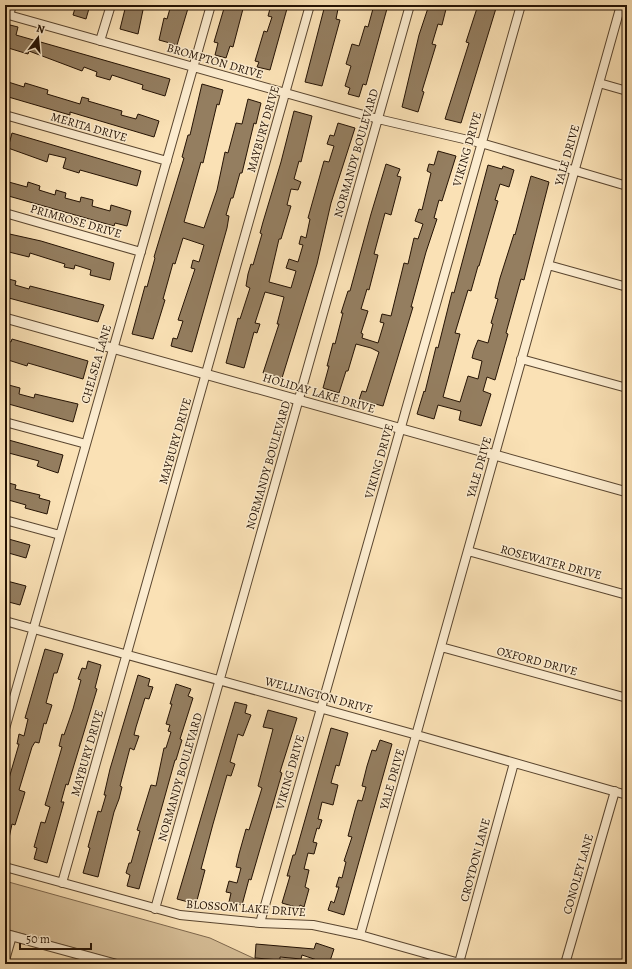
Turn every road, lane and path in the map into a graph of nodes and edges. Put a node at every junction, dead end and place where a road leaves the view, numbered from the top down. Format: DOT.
graph roads {
  1 [pos="12,5"];
  2 [pos="111,5"];
  3 [pos="211,5"];
  4 [pos="310,5"];
  5 [pos="410,5"];
  6 [pos="521,5"];
  7 [pos="621,5"];
  8 [pos="7,15"];
  9 [pos="100,41"];
  10 [pos="193,67"];
  11 [pos="600,83"];
  12 [pos="627,91"];
  13 [pos="285,93"];
  14 [pos="5,115"];
  15 [pos="378,119"];
  16 [pos="481,143"];
  17 [pos="167,161"];
  18 [pos="575,170"];
  19 [pos="627,186"];
  20 [pos="5,213"];
  21 [pos="141,252"];
  22 [pos="548,265"];
  23 [pos="627,287"];
  24 [pos="5,318"];
  25 [pos="113,348"];
  26 [pos="521,359"];
  27 [pos="206,374"];
  28 [pos="627,388"];
  29 [pos="298,400"];
  30 [pos="5,422"];
  31 [pos="400,428"];
  32 [pos="86,444"];
  33 [pos="495,455"];
  34 [pos="627,492"];
  35 [pos="5,520"];
  36 [pos="60,535"];
  37 [pos="468,552"];
  38 [pos="627,595"];
  39 [pos="5,621"];
  40 [pos="34,629"];
  41 [pos="441,647"];
  42 [pos="127,655"];
  43 [pos="220,680"];
  44 [pos="627,698"];
  45 [pos="321,708"];
  46 [pos="5,729"];
  47 [pos="417,734"];
  48 [pos="514,762"];
  49 [pos="614,791"];
  50 [pos="627,795"];
  51 [pos="5,867"];
  52 [pos="62,883"];
  53 [pos="155,909"];
  54 [pos="260,923"];
  55 [pos="360,934"];
  56 [pos="8,935"];
  57 [pos="5,960"];
  58 [pos="461,963"];
  59 [pos="115,964"];
  60 [pos="566,964"];
  1 -- 8 [label="street"];
  2 -- 9 [label="street"];
  3 -- 10 [label="street, CHELSEA LANE"];
  4 -- 13 [label="street, MAYBURY DRIVE"];
  5 -- 15 [label="street, NORMANDY BOULEVARD"];
  6 -- 16 [label="street, VIKING DRIVE"];
  7 -- 11 [label="street, YALE DRIVE"];
  8 -- 9 [label="street, BROMPTON DRIVE"];
  9 -- 10 [label="street, BROMPTON DRIVE"];
  10 -- 13 [label="street, BROMPTON DRIVE"];
  10 -- 17 [label="street, CHELSEA LANE"];
  11 -- 12 [label="street"];
  11 -- 18 [label="street, YALE DRIVE"];
  13 -- 15 [label="street, BROMPTON DRIVE"];
  13 -- 27 [label="street, MAYBURY DRIVE"];
  14 -- 17 [label="street, MERITA DRIVE"];
  15 -- 16 [label="street, BROMPTON DRIVE"];
  15 -- 29 [label="street, NORMANDY BOULEVARD"];
  16 -- 18 [label="street, BROMPTON DRIVE"];
  16 -- 31 [label="street, VIKING DRIVE"];
  17 -- 21 [label="street, CHELSEA LANE"];
  18 -- 19 [label="street, BROMPTON DRIVE"];
  18 -- 22 [label="street, YALE DRIVE"];
  20 -- 21 [label="street, PRIMROSE DRIVE"];
  21 -- 25 [label="street, CHELSEA LANE"];
  22 -- 23 [label="street"];
  22 -- 26 [label="street, YALE DRIVE"];
  24 -- 25 [label="street, HOLIDAY LAKE DRIVE"];
  25 -- 27 [label="street, HOLIDAY LAKE DRIVE"];
  25 -- 32 [label="street, CHELSEA LANE"];
  26 -- 28 [label="street"];
  26 -- 33 [label="street, YALE DRIVE"];
  27 -- 29 [label="street, HOLIDAY LAKE DRIVE"];
  27 -- 42 [label="street, MAYBURY DRIVE"];
  29 -- 31 [label="street, HOLIDAY LAKE DRIVE"];
  29 -- 43 [label="street, NORMANDY BOULEVARD"];
  30 -- 32 [label="street"];
  31 -- 33 [label="street, HOLIDAY LAKE DRIVE"];
  31 -- 45 [label="street, VIKING DRIVE"];
  32 -- 36 [label="street, CHELSEA LANE"];
  33 -- 34 [label="street, HOLIDAY LAKE DRIVE"];
  33 -- 37 [label="street, YALE DRIVE"];
  35 -- 36 [label="street"];
  36 -- 40 [label="street, CHELSEA LANE"];
  37 -- 38 [label="street, ROSEWATER DRIVE"];
  37 -- 41 [label="street, YALE DRIVE"];
  39 -- 40 [label="street, WELLINGTON DRIVE"];
  40 -- 42 [label="street, WELLINGTON DRIVE"];
  40 -- 46 [label="street, CHELSEA LANE"];
  41 -- 44 [label="street, OXFORD DRIVE"];
  41 -- 47 [label="street, YALE DRIVE"];
  42 -- 43 [label="street, WELLINGTON DRIVE"];
  42 -- 52 [label="street, MAYBURY DRIVE"];
  43 -- 45 [label="street, WELLINGTON DRIVE"];
  43 -- 53 [label="street, NORMANDY BOULEVARD"];
  45 -- 47 [label="street, WELLINGTON DRIVE"];
  45 -- 54 [label="street, VIKING DRIVE"];
  47 -- 48 [label="street, WELLINGTON DRIVE"];
  47 -- 55 [label="street, YALE DRIVE"];
  48 -- 49 [label="street, WELLINGTON DRIVE"];
  48 -- 58 [label="street, CROYDON LANE"];
  49 -- 50 [label="street, WELLINGTON DRIVE"];
  49 -- 60 [label="street, CONOLEY LANE"];
  51 -- 52 [label="street, BLOSSOM LAKE DRIVE"];
  52 -- 53 [label="street, BLOSSOM LAKE DRIVE"];
  53 -- 54 [label="street, BLOSSOM LAKE DRIVE"];
  54 -- 55 [label="street, BLOSSOM LAKE DRIVE"];
  55 -- 58 [label="street, BLOSSOM LAKE DRIVE"];
  56 -- 57 [label="street"];
  56 -- 59 [label="street"];
}
